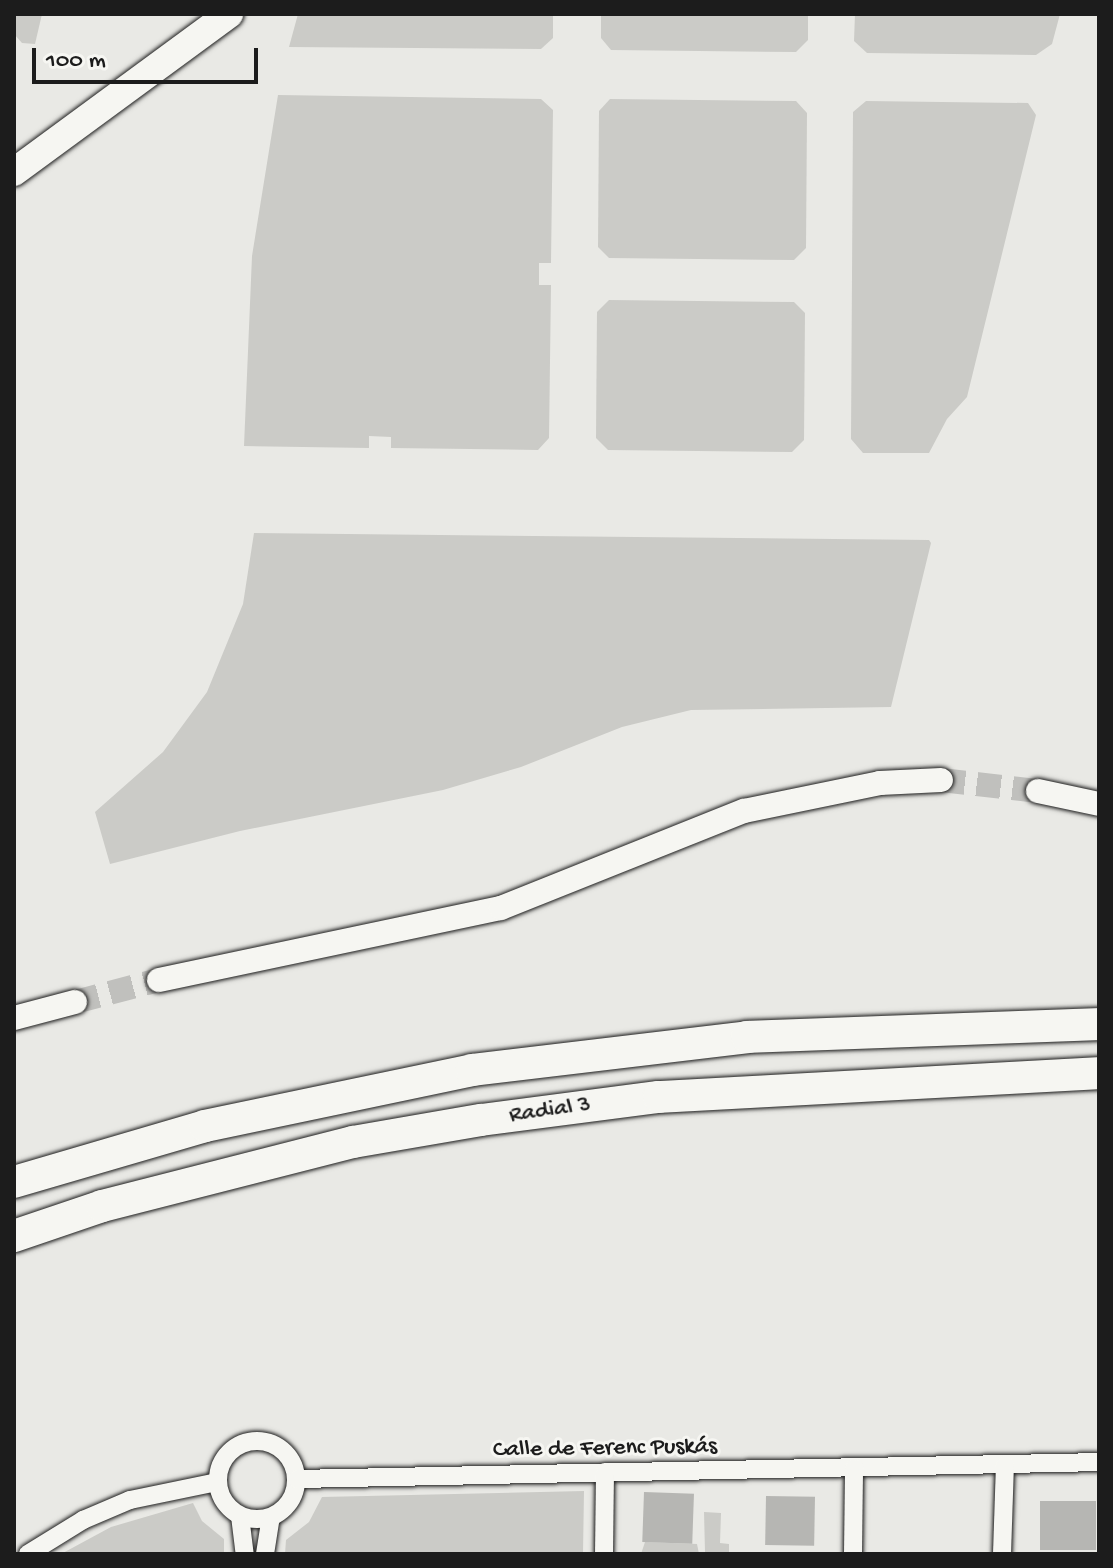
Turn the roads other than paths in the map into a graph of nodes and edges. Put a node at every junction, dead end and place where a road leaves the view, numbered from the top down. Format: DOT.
graph roads {
  1 [pos="229,14"];
  2 [pos="14,172"];
  3 [pos="941,780"];
  4 [pos="1038,791"];
  5 [pos="1099,804"];
  6 [pos="159,980"];
  7 [pos="75,1002"];
  8 [pos="14,1018"];
  9 [pos="1099,1024"];
  10 [pos="1099,1073"];
  11 [pos="14,1182"];
  12 [pos="14,1236"];
  13 [pos="1099,1462"];
  14 [pos="1005,1465"];
  15 [pos="854,1468"];
  16 [pos="605,1472"];
  17 [pos="297,1479"];
  18 [pos="217,1482"];
  19 [pos="240,1516"];
  20 [pos="271,1517"];
  21 [pos="28,1554"];
  22 [pos="245,1554"];
  23 [pos="265,1554"];
  24 [pos="604,1554"];
  25 [pos="853,1554"];
  26 [pos="1002,1554"];
  1 -- 2 [label="main road"];
  3 -- 6 [label="street"];
  4 -- 5 [label="street"];
  7 -- 8 [label="street"];
  9 -- 11 [label="highway"];
  10 -- 12 [label="highway, Radial 3"];
  13 -- 14 [label="street, Calle de Ferenc Puskás"];
  14 -- 15 [label="street, Calle de Ferenc Puskás"];
  14 -- 26 [label="street"];
  15 -- 16 [label="street, Calle de Ferenc Puskás"];
  15 -- 25 [label="street"];
  16 -- 17 [label="street, Calle de Ferenc Puskás"];
  16 -- 24 [label="street"];
  17 -- 18 [label="street"];
  17 -- 20 [label="street"];
  18 -- 19 [label="street"];
  18 -- 21 [label="street"];
  19 -- 20 [label="street"];
  19 -- 22 [label="street"];
  20 -- 23 [label="street"];
}
